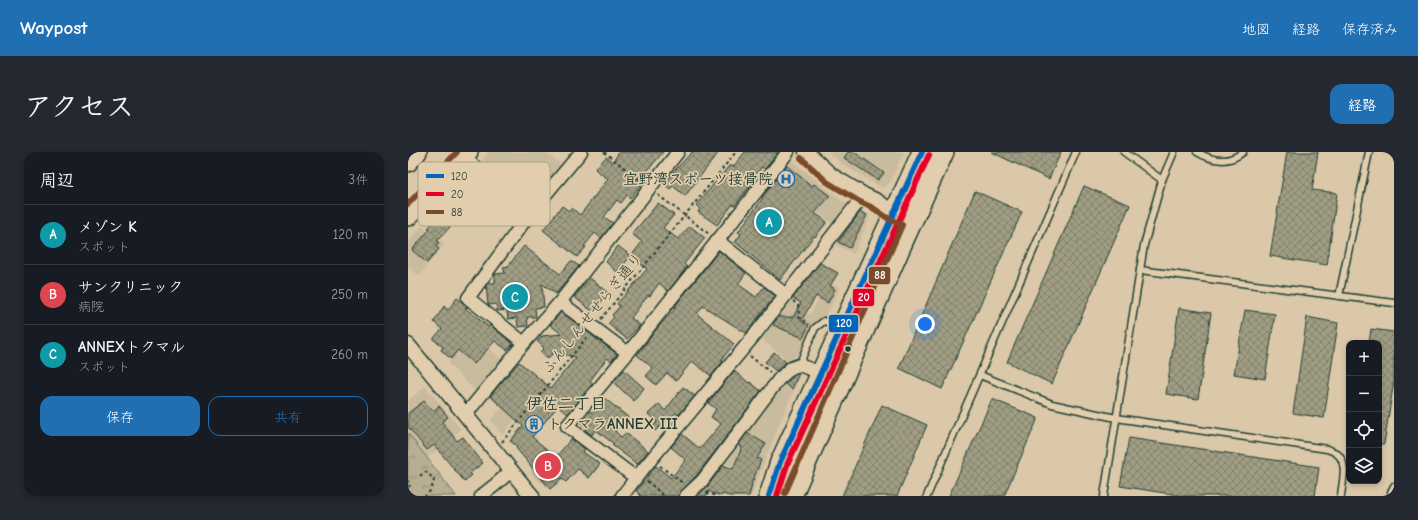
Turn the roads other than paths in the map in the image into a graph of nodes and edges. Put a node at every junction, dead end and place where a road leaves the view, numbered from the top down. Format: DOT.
graph roads {
  1 [pos="417,152"];
  2 [pos="581,152"];
  3 [pos="678,152"];
  4 [pos="788,152"];
  5 [pos="806,152"];
  6 [pos="922,152"];
  7 [pos="944,152"];
  8 [pos="1076,152"];
  9 [pos="1124,152"];
  10 [pos="1174,152"];
  11 [pos="1197,152"];
  12 [pos="1243,152"];
  13 [pos="1369,152"];
  14 [pos="465,155"];
  15 [pos="408,162"];
  16 [pos="473,162"];
  17 [pos="1162,180"];
  18 [pos="550,189"];
  19 [pos="864,195"];
  20 [pos="418,205"];
  21 [pos="893,212"];
  22 [pos="408,216"];
  23 [pos="913,220"];
  24 [pos="521,226"];
  25 [pos="717,240"];
  26 [pos="1140,270"];
  27 [pos="786,295"];
  28 [pos="1339,296"];
  29 [pos="560,302"];
  30 [pos="1394,303"];
  31 [pos="842,327"];
  32 [pos="524,343"];
  33 [pos="408,346"];
  34 [pos="628,353"];
  35 [pos="799,365"];
  36 [pos="821,373"];
  37 [pos="980,375"];
  38 [pos="466,414"];
  39 [pos="1116,418"];
  40 [pos="511,471"];
  41 [pos="637,476"];
  42 [pos="1394,486"];
  43 [pos="1391,492"];
  44 [pos="689,493"];
  45 [pos="481,496"];
  46 [pos="532,496"];
  47 [pos="622,496"];
  48 [pos="769,496"];
  49 [pos="792,496"];
  50 [pos="927,496"];
  51 [pos="1104,496"];
  52 [pos="1341,496"];
  1 -- 15 [label="highway"];
  2 -- 18 [label="street"];
  3 -- 29 [label="street"];
  4 -- 25 [label="street"];
  5 -- 19 [label="street"];
  6 -- 21 [label="highway"];
  7 -- 23 [label="highway"];
  8 -- 37 [label="lane"];
  9 -- 17 [label="lane"];
  10 -- 17 [label="lane"];
  11 -- 12 [label="lane"];
  13 -- 28 [label="lane"];
  14 -- 16 [label="street"];
  17 -- 26 [label="lane"];
  19 -- 21 [label="street"];
  19 -- 27 [label="street"];
  20 -- 22 [label="highway"];
  21 -- 23 [label="street"];
  21 -- 31 [label="highway"];
  23 -- 49 [label="highway"];
  24 -- 32 [label="street"];
  25 -- 27 [label="street"];
  25 -- 34 [label="street"];
  26 -- 28 [label="lane"];
  26 -- 39 [label="lane"];
  27 -- 41 [label="street"];
  28 -- 30 [label="lane"];
  29 -- 32 [label="street"];
  29 -- 34 [label="street"];
  31 -- 35 [label="lane"];
  31 -- 36 [label="highway"];
  32 -- 38 [label="street"];
  33 -- 38 [label="street"];
  34 -- 41 [label="street"];
  35 -- 36 [label="street"];
  35 -- 44 [label="street"];
  36 -- 48 [label="highway"];
  37 -- 39 [label="lane"];
  37 -- 50 [label="lane"];
  38 -- 40 [label="street"];
  39 -- 51 [label="lane"];
  39 -- 52 [label="lane"];
  40 -- 45 [label="street"];
  40 -- 46 [label="street"];
  41 -- 47 [label="street"];
  42 -- 43 [label="lane"];
}
